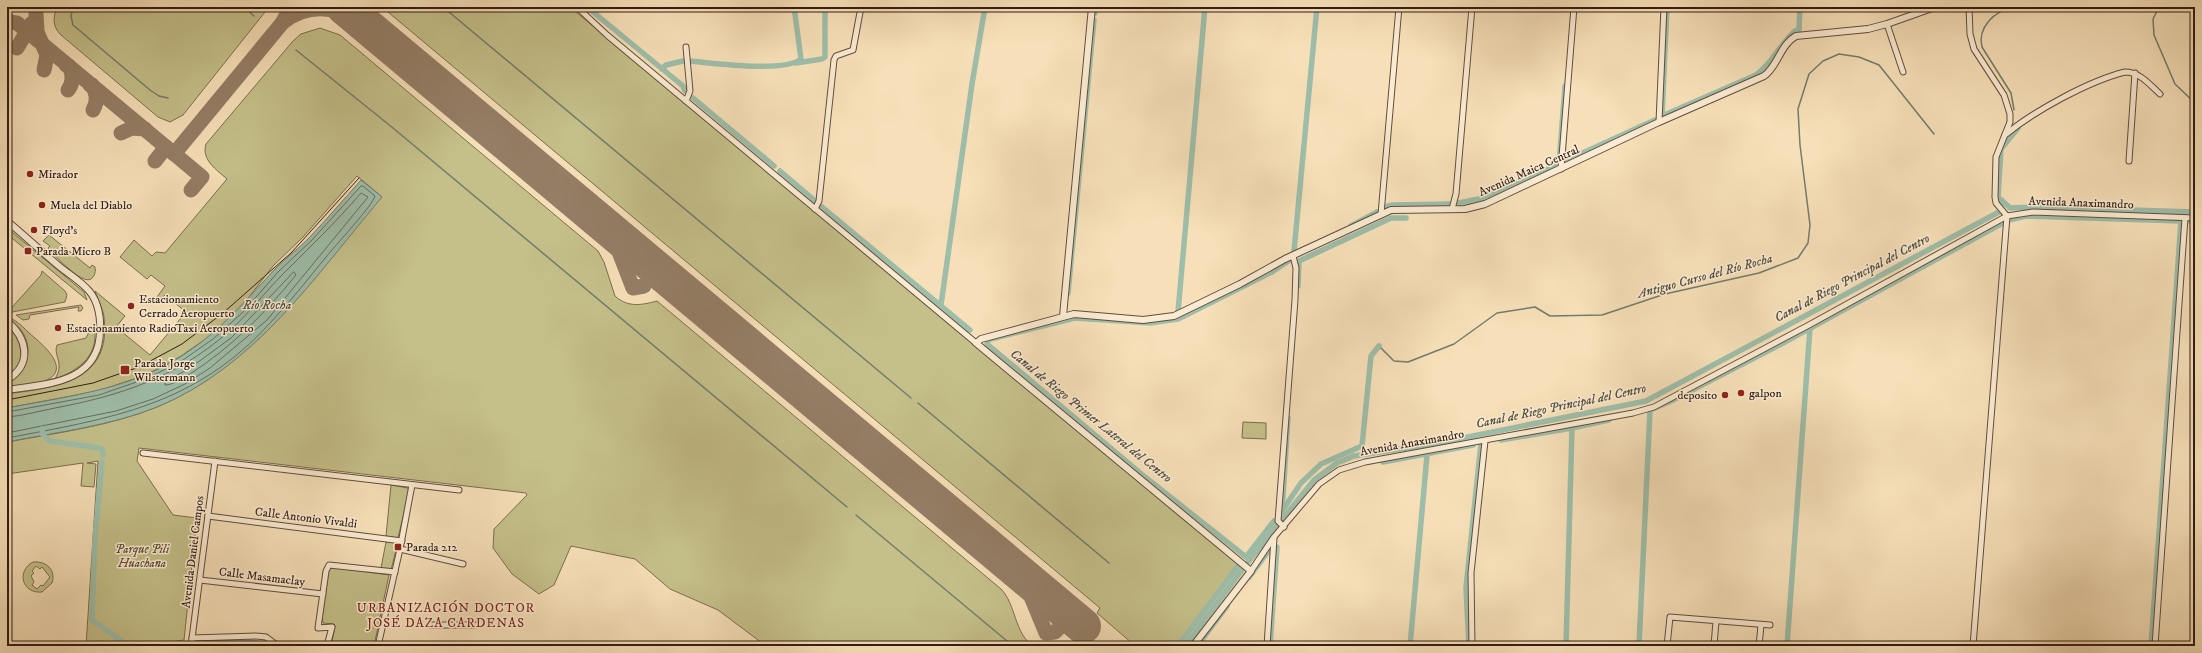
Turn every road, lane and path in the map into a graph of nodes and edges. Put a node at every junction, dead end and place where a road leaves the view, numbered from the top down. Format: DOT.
graph roads {
  1 [pos="577,7"];
  2 [pos="861,7"];
  3 [pos="1092,7"];
  4 [pos="1399,7"];
  5 [pos="1472,7"];
  6 [pos="1574,7"];
  7 [pos="1664,7"];
  8 [pos="1935,7"];
  9 [pos="1968,7"];
  10 [pos="1887,24"];
  11 [pos="686,47"];
  12 [pos="1903,72"];
  13 [pos="2135,73"];
  14 [pos="2160,94"];
  15 [pos="686,101"];
  16 [pos="1659,122"];
  17 [pos="2004,136"];
  18 [pos="2129,161"];
  19 [pos="1561,169"];
  20 [pos="815,208"];
  21 [pos="1452,209"];
  22 [pos="1381,214"];
  23 [pos="2007,216"];
  24 [pos="2185,218"];
  25 [pos="2195,218"];
  26 [pos="7,221"];
  27 [pos="1293,256"];
  28 [pos="1062,316"];
  29 [pos="7,321"];
  30 [pos="976,343"];
  31 [pos="7,380"];
  32 [pos="7,390"];
  33 [pos="1484,441"];
  34 [pos="143,453"];
  35 [pos="215,461"];
  36 [pos="412,485"];
  37 [pos="459,490"];
  38 [pos="208,516"];
  39 [pos="1282,525"];
  40 [pos="1274,537"];
  41 [pos="402,541"];
  42 [pos="400,549"];
  43 [pos="463,564"];
  44 [pos="1249,570"];
  45 [pos="395,572"];
  46 [pos="200,580"];
  47 [pos="323,594"];
  48 [pos="1716,621"];
  49 [pos="430,625"];
  50 [pos="475,625"];
  51 [pos="1761,625"];
  52 [pos="1770,625"];
  53 [pos="192,638"];
  54 [pos="191,646"];
  55 [pos="278,646"];
  56 [pos="327,646"];
  57 [pos="378,646"];
  58 [pos="1193,646"];
  59 [pos="1267,646"];
  60 [pos="1472,646"];
  61 [pos="1668,646"];
  62 [pos="1714,646"];
  63 [pos="1759,646"];
  64 [pos="1973,646"];
  65 [pos="2155,646"];
  1 -- 15 [label="street"];
  2 -- 20 [label="street"];
  3 -- 28 [label="street"];
  4 -- 22 [label="street"];
  5 -- 21 [label="street"];
  6 -- 19 [label="street"];
  7 -- 16 [label="street"];
  8 -- 10 [label="street, Avenida Maica Central"];
  9 -- 17 [label="street"];
  10 -- 12 [label="street"];
  10 -- 16 [label="street, Avenida Maica Central"];
  11 -- 15 [label="street"];
  13 -- 14 [label="street"];
  13 -- 17 [label="street"];
  13 -- 18 [label="street"];
  15 -- 20 [label="street"];
  16 -- 19 [label="street, Avenida Maica Central"];
  17 -- 23 [label="street"];
  19 -- 21 [label="street, Avenida Maica Central"];
  20 -- 30 [label="street"];
  21 -- 22 [label="street, Avenida Maica Central"];
  22 -- 27 [label="street, Avenida Maica Central"];
  23 -- 24 [label="street, Avenida Anaximandro"];
  23 -- 33 [label="street, Avenida Anaximandro"];
  23 -- 64 [label="street"];
  24 -- 25 [label="street, Avenida Anaximandro"];
  24 -- 65 [label="street"];
  26 -- 32 [label="street"];
  27 -- 28 [label="street, Avenida Maica Central"];
  27 -- 39 [label="street"];
  28 -- 30 [label="street, Avenida Maica Central"];
  29 -- 31 [label="street"];
  30 -- 44 [label="street"];
  33 -- 39 [label="street, Avenida Anaximandro"];
  33 -- 60 [label="street"];
  34 -- 35 [label="street"];
  35 -- 36 [label="street"];
  35 -- 38 [label="street, Avenida Daniel Campos"];
  36 -- 37 [label="street"];
  36 -- 41 [label="street"];
  38 -- 41 [label="street, Calle Antonio Vivaldi"];
  38 -- 46 [label="street, Avenida Daniel Campos"];
  39 -- 40 [label="street, Avenida Anaximandro"];
  40 -- 44 [label="street, Avenida Anaximandro"];
  40 -- 59 [label="street"];
  41 -- 42 [label="street"];
  42 -- 43 [label="street"];
  42 -- 45 [label="street"];
  44 -- 58 [label="street, Avenida Anaximandro"];
  45 -- 47 [label="street"];
  45 -- 57 [label="street"];
  46 -- 47 [label="street, Calle Masamaclay"];
  46 -- 53 [label="street, Avenida Daniel Campos"];
  47 -- 56 [label="street"];
  48 -- 51 [label="street"];
  48 -- 61 [label="street"];
  48 -- 62 [label="street"];
  49 -- 50 [label="street"];
  51 -- 52 [label="street"];
  51 -- 63 [label="street"];
  53 -- 54 [label="street, Avenida Daniel Campos"];
  53 -- 55 [label="street"];
}
